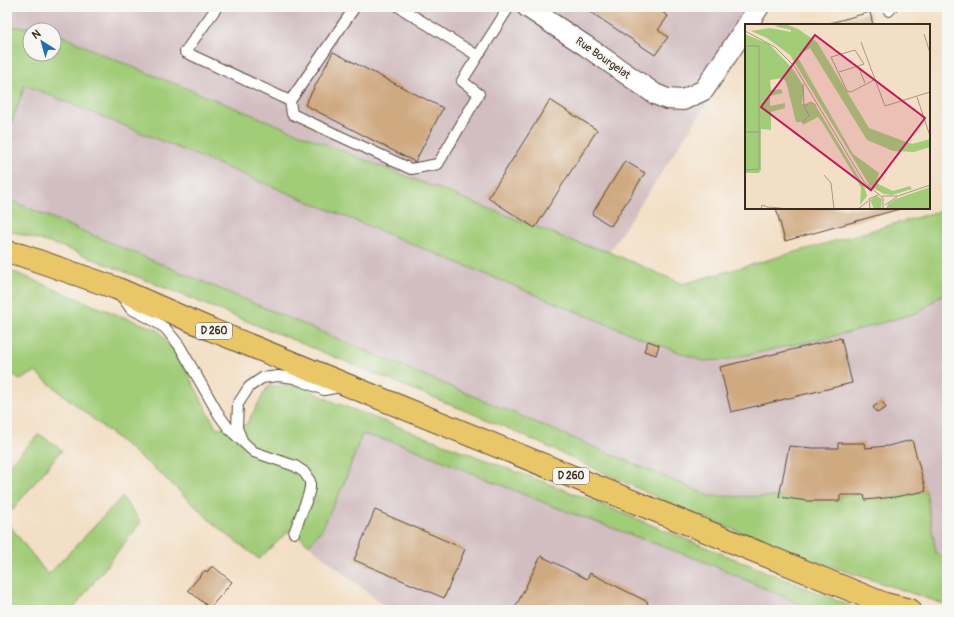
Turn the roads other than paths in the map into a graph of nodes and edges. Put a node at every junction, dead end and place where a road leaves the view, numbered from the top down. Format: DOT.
graph roads {
  1 [pos="217,7"];
  2 [pos="355,7"];
  3 [pos="399,7"];
  4 [pos="509,7"];
  5 [pos="527,7"];
  6 [pos="759,7"];
  7 [pos="748,24"];
  8 [pos="745,29"];
  9 [pos="478,56"];
  10 [pos="290,101"];
  11 [pos="7,252"];
  12 [pos="116,288"];
  13 [pos="349,386"];
  14 [pos="244,444"];
  15 [pos="294,533"];
  16 [pos="889,607"];
  17 [pos="910,610"];
  1 -- 10 [label="lane"];
  2 -- 10 [label="lane"];
  3 -- 9 [label="lane"];
  4 -- 9 [label="lane"];
  5 -- 8 [label="street, Rue Bourgelat"];
  6 -- 7 [label="street"];
  9 -- 10 [label="lane"];
  11 -- 12 [label="main road, D 260"];
  12 -- 13 [label="main road, D 260"];
  12 -- 14 [label="lane"];
  13 -- 14 [label="lane"];
  13 -- 16 [label="main road, D 260"];
  14 -- 15 [label="lane"];
  16 -- 17 [label="main road, D 260"];
}
